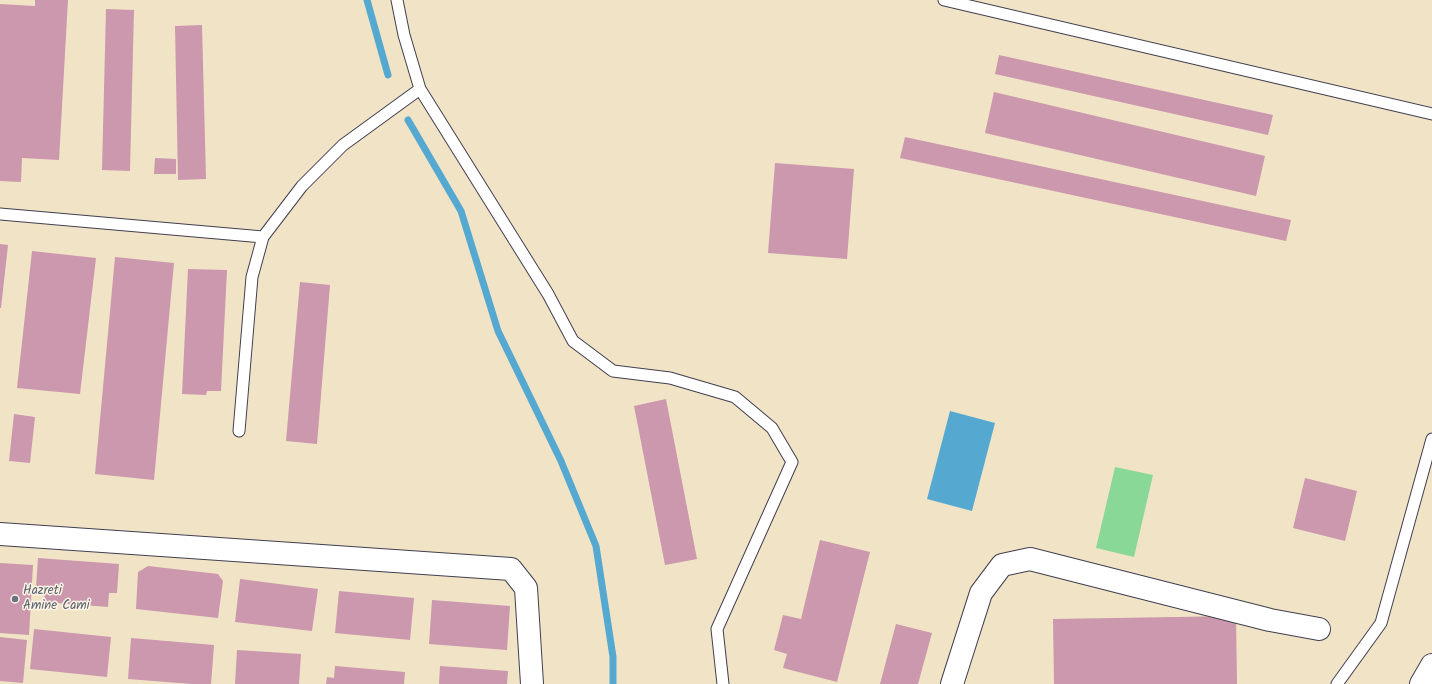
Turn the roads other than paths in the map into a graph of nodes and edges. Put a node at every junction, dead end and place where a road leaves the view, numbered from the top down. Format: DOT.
graph roads {
  1 [pos="397,0"];
  2 [pos="944,0"];
  3 [pos="987,5"];
  4 [pos="420,89"];
  5 [pos="1432,114"];
  6 [pos="0,214"];
  7 [pos="263,237"];
  8 [pos="238,431"];
  9 [pos="1432,438"];
  10 [pos="0,534"];
  11 [pos="1319,629"];
  12 [pos="1432,664"];
  13 [pos="532,684"];
  14 [pos="724,684"];
  15 [pos="952,684"];
  16 [pos="1337,684"];
  17 [pos="1421,684"];
  1 -- 4 [label="lane"];
  2 -- 3 [label="lane"];
  3 -- 5 [label="lane"];
  4 -- 7 [label="lane"];
  4 -- 14 [label="lane"];
  6 -- 7 [label="lane"];
  7 -- 8 [label="lane"];
  9 -- 16 [label="lane"];
  10 -- 13 [label="main road"];
  11 -- 15 [label="main road"];
  12 -- 17 [label="main road"];
}
